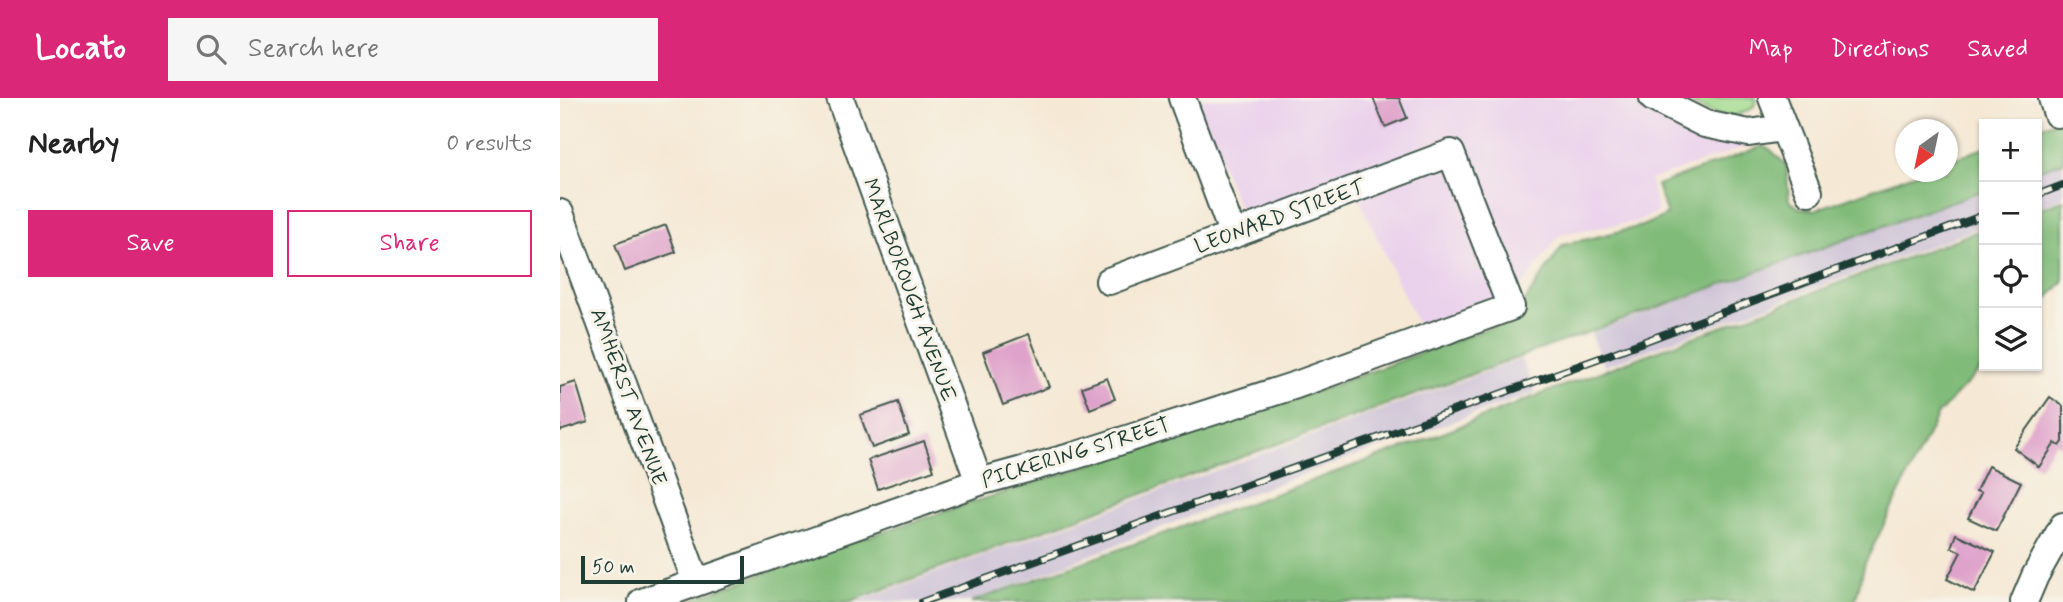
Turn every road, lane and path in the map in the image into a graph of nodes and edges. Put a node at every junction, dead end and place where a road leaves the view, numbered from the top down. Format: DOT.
graph roads {
  1 [pos="840,98"];
  2 [pos="1182,98"];
  3 [pos="1653,98"];
  4 [pos="1772,98"];
  5 [pos="1783,128"];
  6 [pos="1809,192"];
  7 [pos="560,213"];
  8 [pos="1233,235"];
  9 [pos="1109,281"];
  10 [pos="1511,307"];
  11 [pos="979,482"];
  12 [pos="2063,526"];
  13 [pos="696,582"];
  14 [pos="642,602"];
  15 [pos="2024,602"];
  1 -- 11 [label="street, MARLBOROUGH AVENUE"];
  2 -- 8 [label="street"];
  3 -- 5 [label="street"];
  4 -- 5 [label="street"];
  5 -- 6 [label="street"];
  7 -- 13 [label="street, AMHERST AVENUE"];
  8 -- 9 [label="street, LEONARD STREET"];
  8 -- 10 [label="street, LEONARD STREET"];
  10 -- 11 [label="street, PICKERING STREET"];
  11 -- 13 [label="street, PICKERING STREET"];
  12 -- 15 [label="street"];
  13 -- 14 [label="street, PICKERING STREET"];
}
